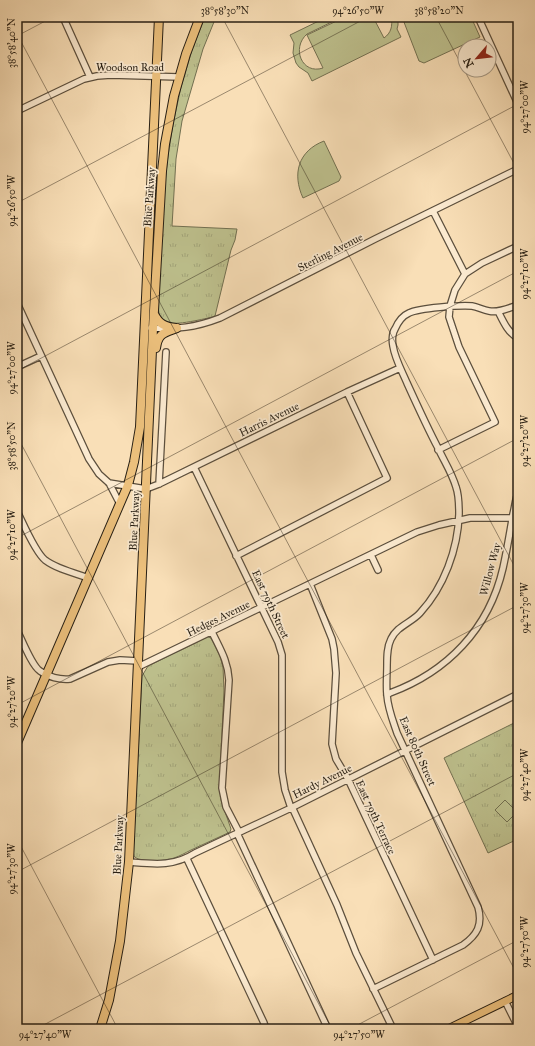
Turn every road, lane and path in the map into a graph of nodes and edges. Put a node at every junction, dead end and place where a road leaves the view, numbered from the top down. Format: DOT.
graph roads {
  1 [pos="63,17"];
  2 [pos="159,17"];
  3 [pos="200,17"];
  4 [pos="478,17"];
  5 [pos="156,76"];
  6 [pos="90,77"];
  7 [pos="179,77"];
  8 [pos="518,104"];
  9 [pos="17,111"];
  10 [pos="518,170"];
  11 [pos="433,211"];
  12 [pos="518,246"];
  13 [pos="465,274"];
  14 [pos="17,303"];
  15 [pos="518,305"];
  16 [pos="450,306"];
  17 [pos="154,311"];
  18 [pos="498,311"];
  19 [pos="149,328"];
  20 [pos="177,328"];
  21 [pos="518,338"];
  22 [pos="166,352"];
  23 [pos="41,356"];
  24 [pos="17,367"];
  25 [pos="400,368"];
  26 [pos="151,374"];
  27 [pos="347,392"];
  28 [pos="438,450"];
  29 [pos="194,467"];
  30 [pos="109,483"];
  31 [pos="159,484"];
  32 [pos="128,485"];
  33 [pos="146,489"];
  34 [pos="518,493"];
  35 [pos="120,504"];
  36 [pos="17,510"];
  37 [pos="515,518"];
  38 [pos="458,520"];
  39 [pos="371,555"];
  40 [pos="236,556"];
  41 [pos="378,570"];
  42 [pos="88,578"];
  43 [pos="310,584"];
  44 [pos="262,608"];
  45 [pos="17,630"];
  46 [pos="212,632"];
  47 [pos="138,664"];
  48 [pos="47,675"];
  49 [pos="518,694"];
  50 [pos="387,695"];
  51 [pos="17,743"];
  52 [pos="405,750"];
  53 [pos="348,779"];
  54 [pos="292,807"];
  55 [pos="238,833"];
  56 [pos="186,859"];
  57 [pos="129,862"];
  58 [pos="433,960"];
  59 [pos="373,989"];
  60 [pos="518,995"];
  61 [pos="505,1001"];
  62 [pos="456,1027"];
  63 [pos="518,1028"];
  64 [pos="100,1029"];
  65 [pos="266,1029"];
  66 [pos="328,1029"];
  67 [pos="393,1029"];
  68 [pos="448,1029"];
  1 -- 6 [label="street"];
  2 -- 5 [label="highway, Blue Parkway"];
  3 -- 7 [label="highway, Blue Parkway"];
  4 -- 8 [label="street"];
  5 -- 6 [label="street, Woodson Road"];
  5 -- 7 [label="street, Woodson Road"];
  5 -- 19 [label="highway, Blue Parkway"];
  6 -- 9 [label="street, Woodson Road"];
  7 -- 17 [label="highway, Blue Parkway"];
  10 -- 11 [label="street, Sterling Avenue"];
  11 -- 13 [label="street"];
  11 -- 20 [label="street, Sterling Avenue"];
  12 -- 13 [label="street"];
  13 -- 16 [label="street"];
  14 -- 23 [label="street"];
  15 -- 18 [label="street"];
  16 -- 18 [label="street"];
  16 -- 25 [label="street, East 80th Street"];
  16 -- 28 [label="street"];
  17 -- 19 [label="highway, Blue Parkway"];
  17 -- 20 [label="highway"];
  18 -- 21 [label="street"];
  19 -- 20 [label="street, Sterling Avenue"];
  19 -- 26 [label="highway, Blue Parkway"];
  19 -- 32 [label="highway, Blue Parkway"];
  20 -- 26 [label="highway"];
  22 -- 31 [label="street"];
  23 -- 24 [label="street"];
  23 -- 30 [label="street"];
  25 -- 27 [label="street, Harris Avenue"];
  25 -- 28 [label="street, East 80th Street"];
  26 -- 33 [label="highway, Blue Parkway"];
  27 -- 29 [label="street, Harris Avenue"];
  27 -- 40 [label="street"];
  28 -- 38 [label="street, East 80th Street"];
  29 -- 31 [label="street, Harris Avenue"];
  29 -- 40 [label="street, East 79th Street"];
  30 -- 32 [label="street"];
  30 -- 35 [label="street"];
  31 -- 33 [label="street, Harris Avenue"];
  32 -- 33 [label="street"];
  32 -- 35 [label="highway, Blue Parkway"];
  33 -- 47 [label="highway, Blue Parkway"];
  34 -- 37 [label="street, Willow Way"];
  35 -- 42 [label="highway, Blue Parkway"];
  36 -- 42 [label="street"];
  37 -- 38 [label="street, Hedges Avenue"];
  37 -- 50 [label="street, Willow Way"];
  38 -- 39 [label="street, Hedges Avenue"];
  38 -- 50 [label="street, East 80th Street"];
  39 -- 41 [label="street"];
  39 -- 43 [label="street, Hedges Avenue"];
  40 -- 44 [label="street, East 79th Street"];
  42 -- 48 [label="highway, Blue Parkway"];
  43 -- 44 [label="street, Hedges Avenue"];
  43 -- 53 [label="street, East 79th Terrace"];
  44 -- 46 [label="street, Hedges Avenue"];
  44 -- 54 [label="street, East 79th Street"];
  45 -- 48 [label="street"];
  46 -- 47 [label="street, Hedges Avenue"];
  46 -- 55 [label="street"];
  47 -- 48 [label="street"];
  47 -- 57 [label="highway, Blue Parkway"];
  48 -- 51 [label="highway, Blue Parkway"];
  49 -- 52 [label="street, Hardy Avenue"];
  50 -- 52 [label="street, East 80th Street"];
  52 -- 53 [label="street, Hardy Avenue"];
  52 -- 58 [label="street, East 80th Street"];
  53 -- 54 [label="street, Hardy Avenue"];
  53 -- 58 [label="street, East 79th Terrace"];
  54 -- 55 [label="street, Hardy Avenue"];
  54 -- 59 [label="street, East 79th Street"];
  55 -- 56 [label="street, Hardy Avenue"];
  55 -- 66 [label="street"];
  56 -- 57 [label="street, Hardy Avenue"];
  56 -- 65 [label="street"];
  57 -- 64 [label="highway, Blue Parkway"];
  58 -- 59 [label="street"];
  59 -- 67 [label="street, East 79th Street"];
  60 -- 61 [label="main road"];
  61 -- 62 [label="main road"];
  61 -- 63 [label="street"];
  62 -- 68 [label="main road"];
}
